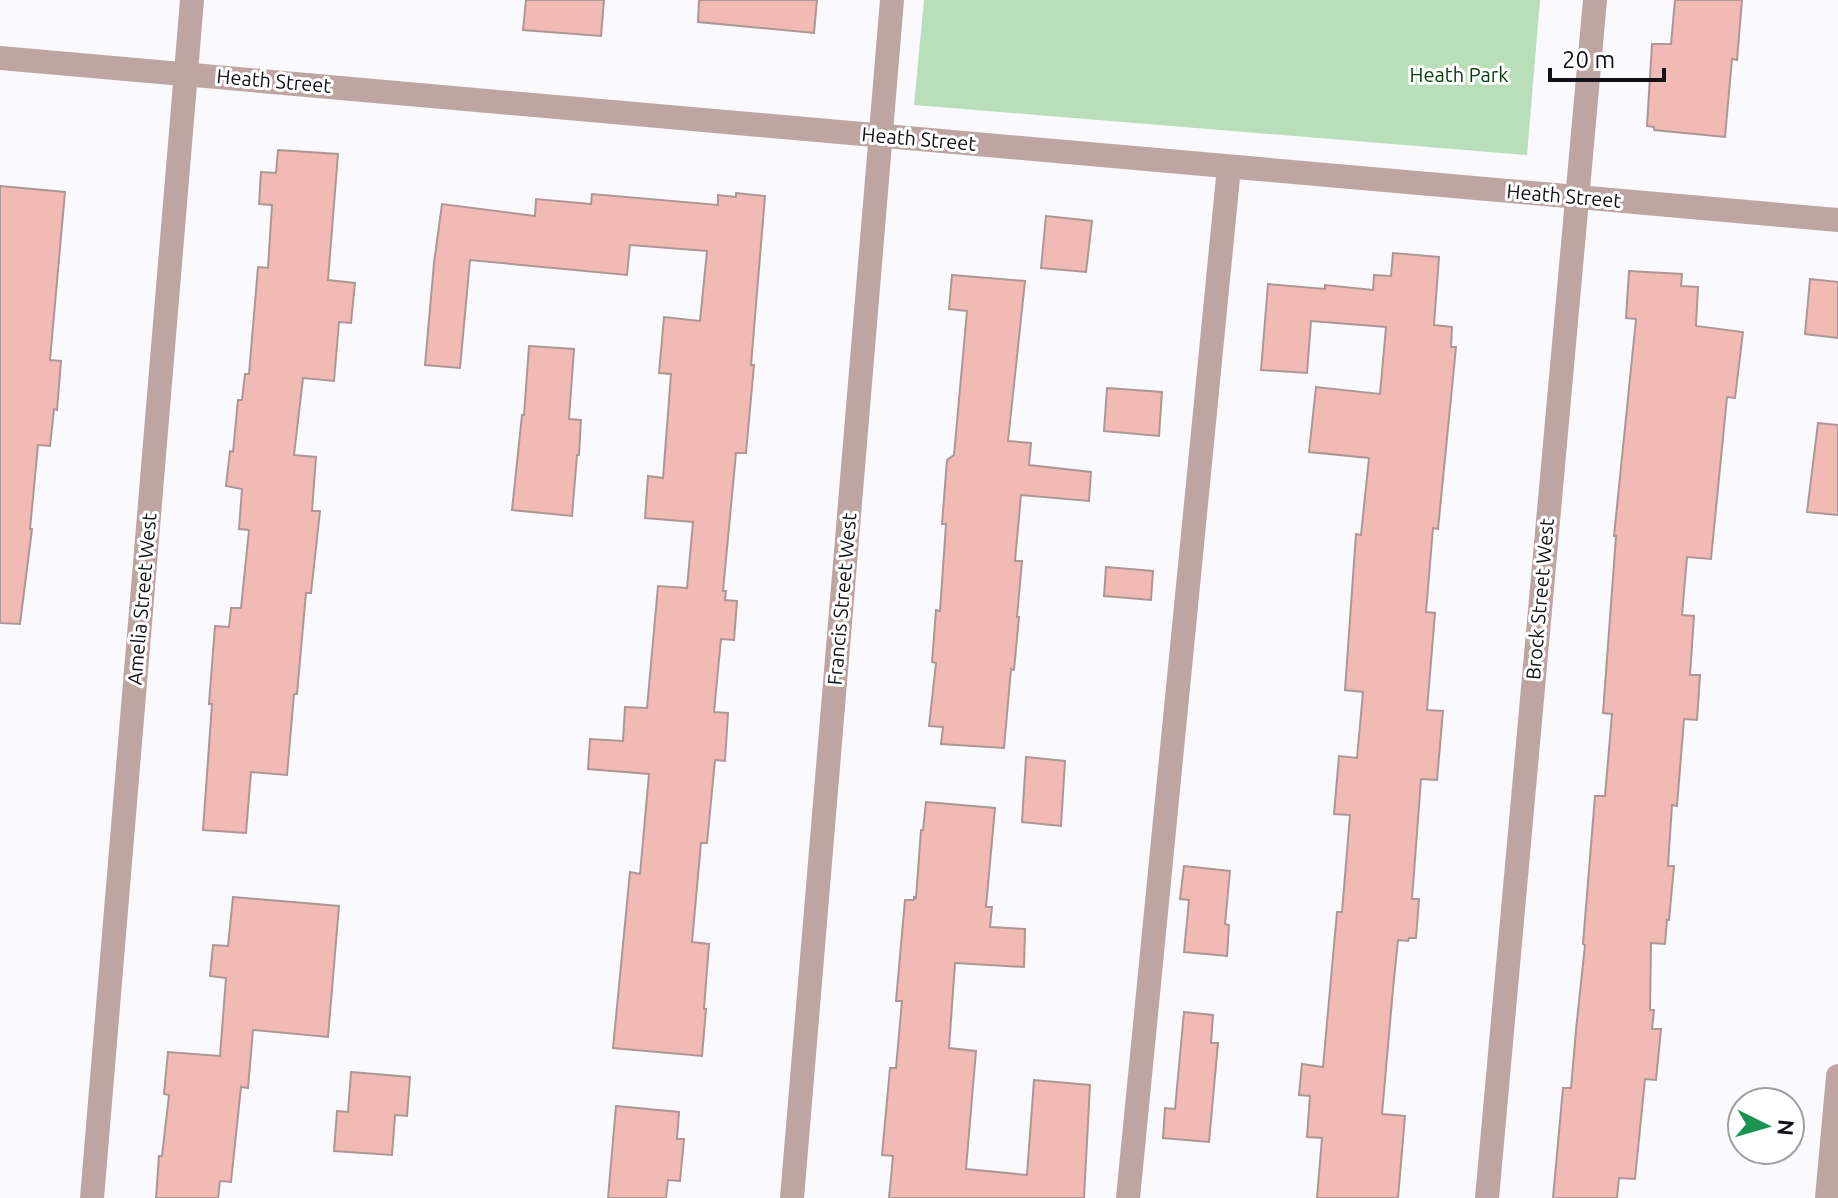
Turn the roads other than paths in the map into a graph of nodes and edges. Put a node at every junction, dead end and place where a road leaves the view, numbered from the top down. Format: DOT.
graph roads {
  1 [pos="192,0"];
  2 [pos="892,0"];
  3 [pos="1595,0"];
  4 [pos="0,58"];
  5 [pos="185,73"];
  6 [pos="881,135"];
  7 [pos="1229,167"];
  8 [pos="1576,198"];
  9 [pos="1838,220"];
  10 [pos="1838,1076"];
  11 [pos="92,1198"];
  12 [pos="792,1198"];
  13 [pos="1128,1198"];
  14 [pos="1487,1198"];
  15 [pos="1827,1198"];
  1 -- 5 [label="street, Amelia Street West"];
  2 -- 6 [label="street, Francis Street West"];
  3 -- 8 [label="street, Brock Street West"];
  4 -- 5 [label="street, Heath Street"];
  5 -- 6 [label="street, Heath Street"];
  5 -- 11 [label="street, Amelia Street West"];
  6 -- 7 [label="street, Heath Street"];
  6 -- 12 [label="street, Francis Street West"];
  7 -- 8 [label="street, Heath Street"];
  7 -- 13 [label="street"];
  8 -- 9 [label="street, Heath Street"];
  8 -- 14 [label="street, Brock Street West"];
  10 -- 15 [label="street"];
}
